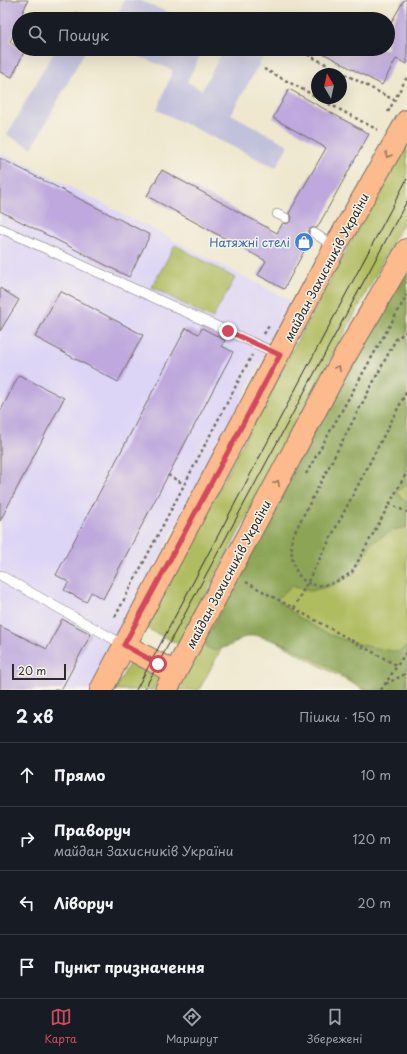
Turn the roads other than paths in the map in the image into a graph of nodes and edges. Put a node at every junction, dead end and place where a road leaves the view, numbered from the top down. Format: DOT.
graph roads {
  1 [pos="407,121"];
  2 [pos="0,228"];
  3 [pos="314,233"];
  4 [pos="335,247"];
  5 [pos="407,250"];
  6 [pos="280,355"];
  7 [pos="0,575"];
  8 [pos="124,645"];
  9 [pos="171,681"];
  10 [pos="101,690"];
  1 -- 4 [label="main road, майдан Захисників України, one-way"];
  2 -- 6 [label="lane"];
  3 -- 4 [label="lane"];
  4 -- 6 [label="main road, майдан Захисників України"];
  9 -- 5 [label="main road, майдан Захисників України, one-way"];
  6 -- 8 [label="main road, майдан Захисників України"];
  7 -- 8 [label="lane"];
  8 -- 9 [label="main road"];
  8 -- 10 [label="main road, майдан Захисників України"];
}
